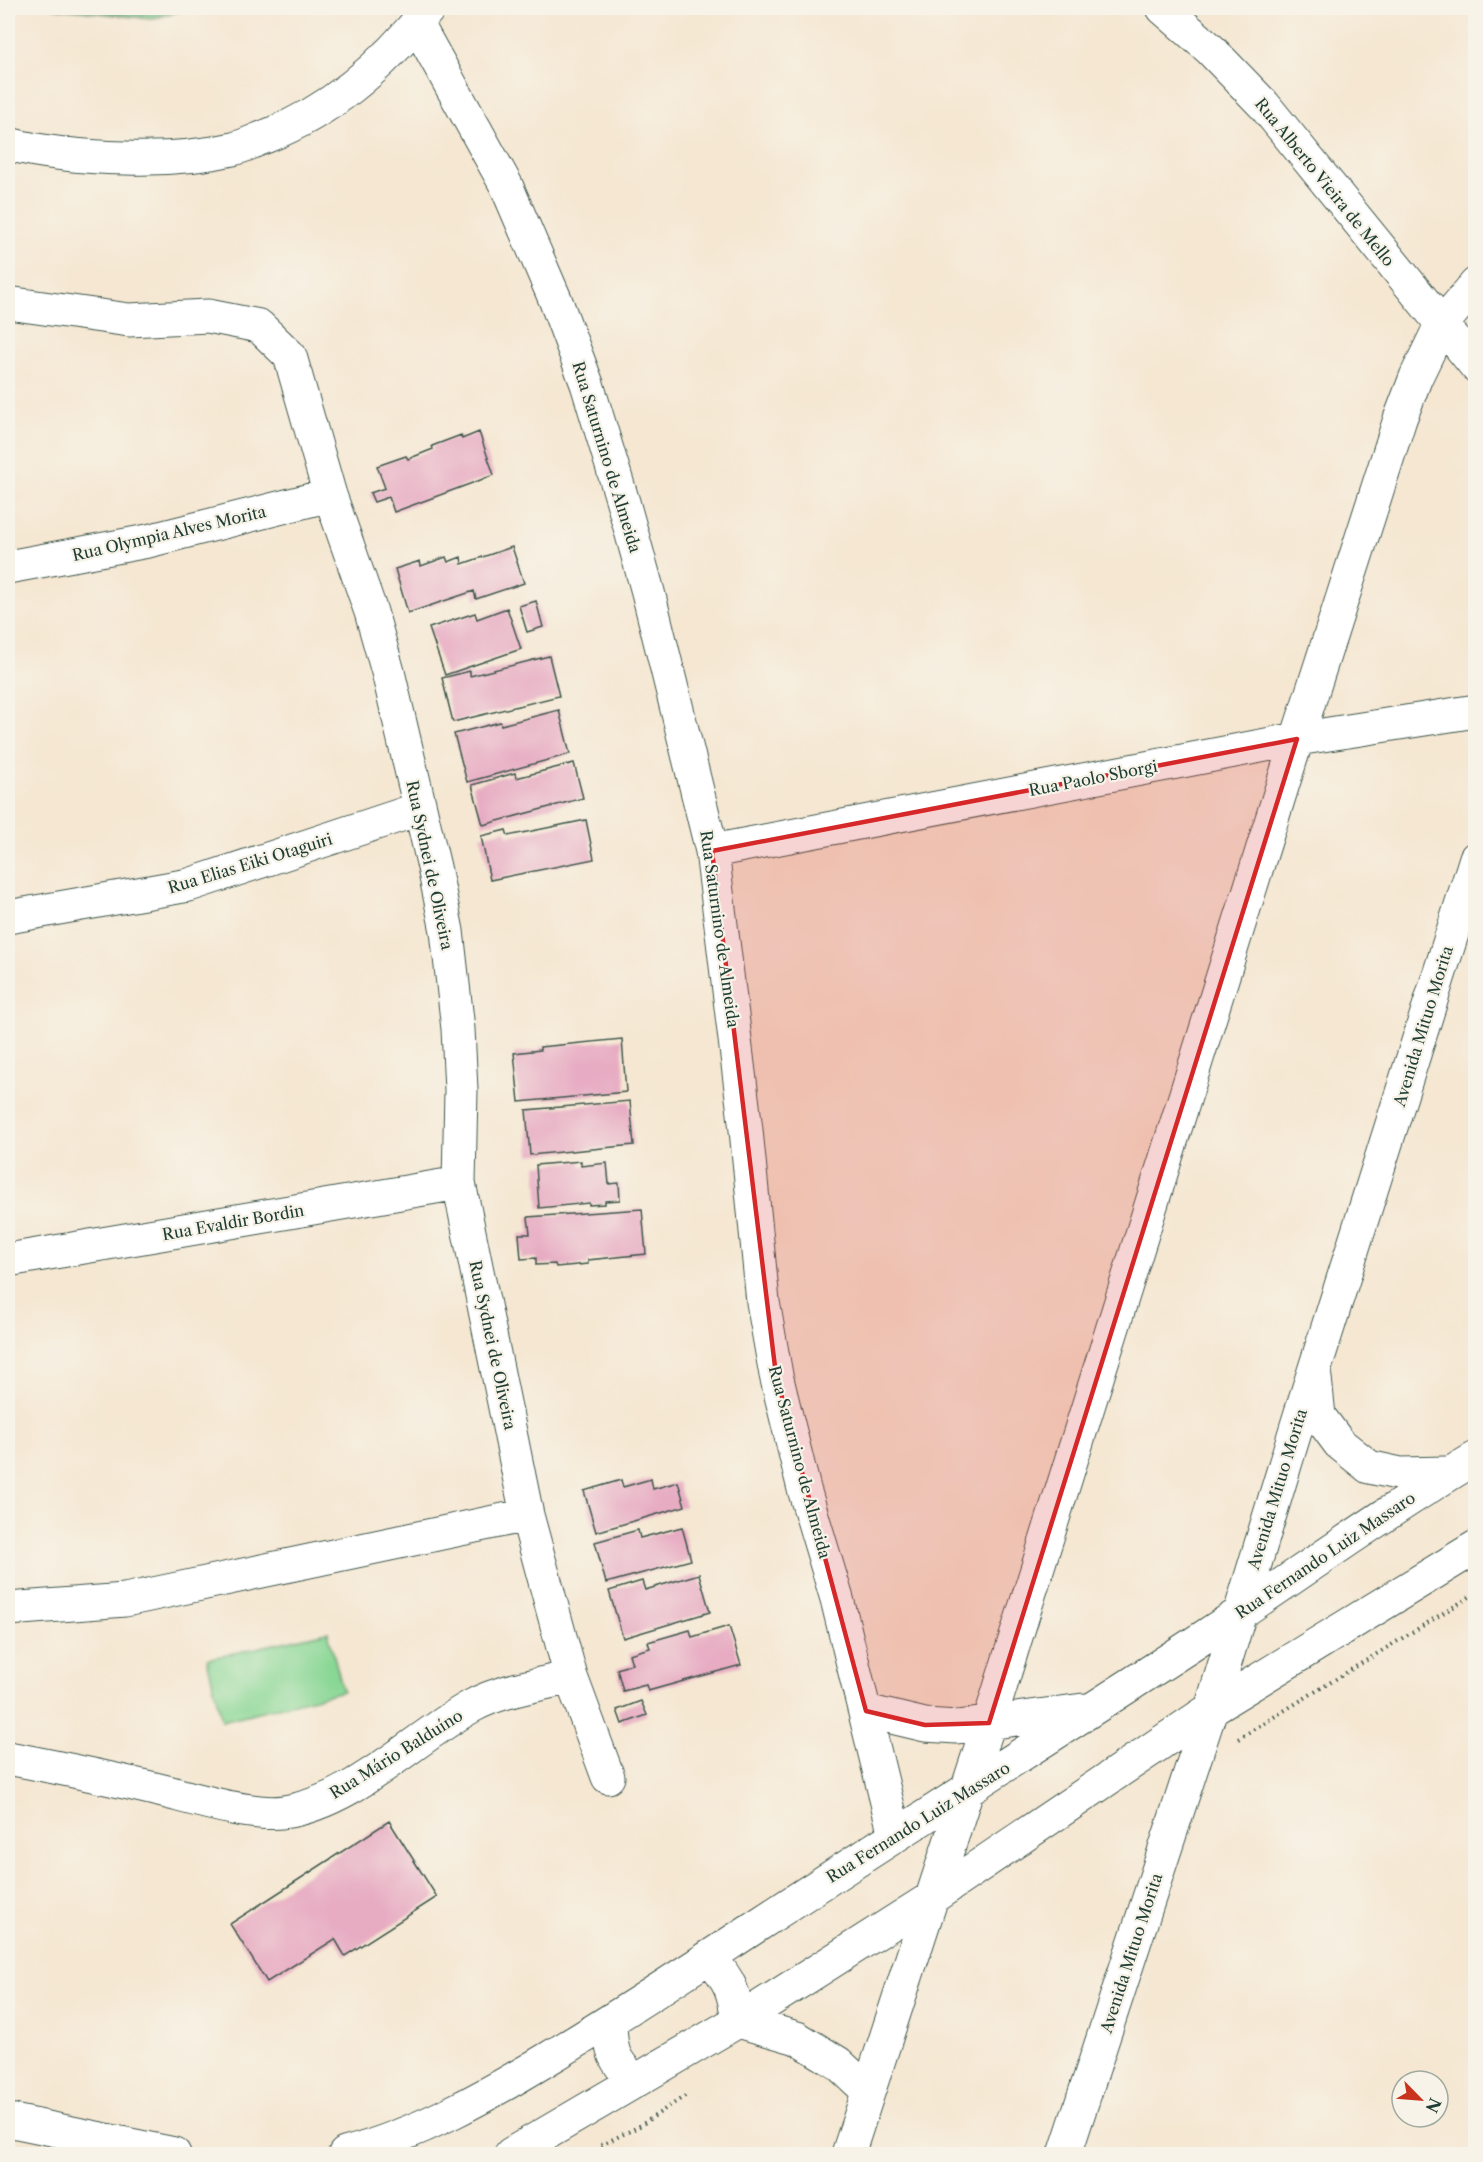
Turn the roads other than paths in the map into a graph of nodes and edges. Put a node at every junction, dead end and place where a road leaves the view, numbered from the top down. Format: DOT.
graph roads {
  1 [pos="1163,8"];
  2 [pos="423,16"];
  3 [pos="8,144"];
  4 [pos="1476,284"];
  5 [pos="8,303"];
  6 [pos="1441,325"];
  7 [pos="1476,366"];
  8 [pos="330,495"];
  9 [pos="8,567"];
  10 [pos="1476,711"];
  11 [pos="1297,739"];
  12 [pos="419,809"];
  13 [pos="712,851"];
  14 [pos="1476,858"];
  15 [pos="8,917"];
  16 [pos="459,1183"];
  17 [pos="8,1260"];
  18 [pos="1314,1370"];
  19 [pos="1463,1465"];
  20 [pos="527,1515"];
  21 [pos="1476,1547"];
  22 [pos="8,1609"];
  23 [pos="1239,1614"];
  24 [pos="571,1677"];
  25 [pos="1094,1709"];
  26 [pos="1211,1709"];
  27 [pos="866,1711"];
  28 [pos="989,1724"];
  29 [pos="8,1758"];
  30 [pos="608,1777"];
  31 [pos="967,1792"];
  32 [pos="895,1835"];
  33 [pos="930,1899"];
  34 [pos="709,1957"];
  35 [pos="738,2021"];
  36 [pos="610,2022"];
  37 [pos="634,2081"];
  38 [pos="868,2091"];
  39 [pos="8,2120"];
  40 [pos="174,2154"];
  41 [pos="345,2154"];
  42 [pos="511,2154"];
  43 [pos="848,2154"];
  44 [pos="1065,2154"];
  1 -- 6 [label="street, Rua Alberto Vieira de Mello"];
  2 -- 3 [label="street"];
  2 -- 13 [label="street, Rua Saturnino de Almeida"];
  4 -- 6 [label="street"];
  5 -- 8 [label="street, Rua Sydnei de Oliveira"];
  6 -- 7 [label="street, Rua Alberto Vieira de Mello"];
  6 -- 11 [label="street"];
  8 -- 9 [label="street, Rua Olympia Alves Morita"];
  8 -- 12 [label="street, Rua Sydnei de Oliveira"];
  10 -- 11 [label="street, Rua Paolo Sborgi"];
  11 -- 13 [label="street, Rua Paolo Sborgi"];
  11 -- 28 [label="street"];
  12 -- 15 [label="street, Rua Elias Eiki Otaguiri"];
  12 -- 16 [label="street, Rua Sydnei de Oliveira"];
  13 -- 27 [label="street, Rua Saturnino de Almeida"];
  14 -- 18 [label="street, Avenida Mituo Morita"];
  16 -- 17 [label="street, Rua Evaldir Bordin"];
  16 -- 20 [label="street, Rua Sydnei de Oliveira"];
  18 -- 19 [label="street"];
  18 -- 23 [label="street, Avenida Mituo Morita"];
  19 -- 23 [label="street, Rua Fernando Luiz Massaro"];
  20 -- 22 [label="street"];
  20 -- 24 [label="street, Rua Sydnei de Oliveira"];
  21 -- 26 [label="street"];
  23 -- 25 [label="street, Rua Fernando Luiz Massaro"];
  23 -- 26 [label="street, Avenida Mituo Morita"];
  24 -- 29 [label="street, Rua Mário Balduíno"];
  24 -- 30 [label="street, Rua Sydnei de Oliveira"];
  25 -- 28 [label="street"];
  25 -- 31 [label="street, Rua Fernando Luiz Massaro"];
  26 -- 33 [label="street"];
  26 -- 44 [label="street, Avenida Mituo Morita"];
  27 -- 28 [label="street"];
  27 -- 32 [label="street, Rua Saturnino de Almeida"];
  28 -- 31 [label="street"];
  31 -- 32 [label="street, Rua Fernando Luiz Massaro"];
  31 -- 33 [label="street"];
  32 -- 34 [label="street, Rua Fernando Luiz Massaro"];
  33 -- 35 [label="street"];
  33 -- 38 [label="street"];
  34 -- 35 [label="street"];
  34 -- 36 [label="street, Rua Fernando Luiz Massaro"];
  35 -- 37 [label="street"];
  35 -- 38 [label="street"];
  36 -- 37 [label="street"];
  36 -- 41 [label="street, Rua Fernando Luiz Massaro"];
  37 -- 42 [label="street"];
  38 -- 43 [label="street"];
  39 -- 40 [label="street"];
}
